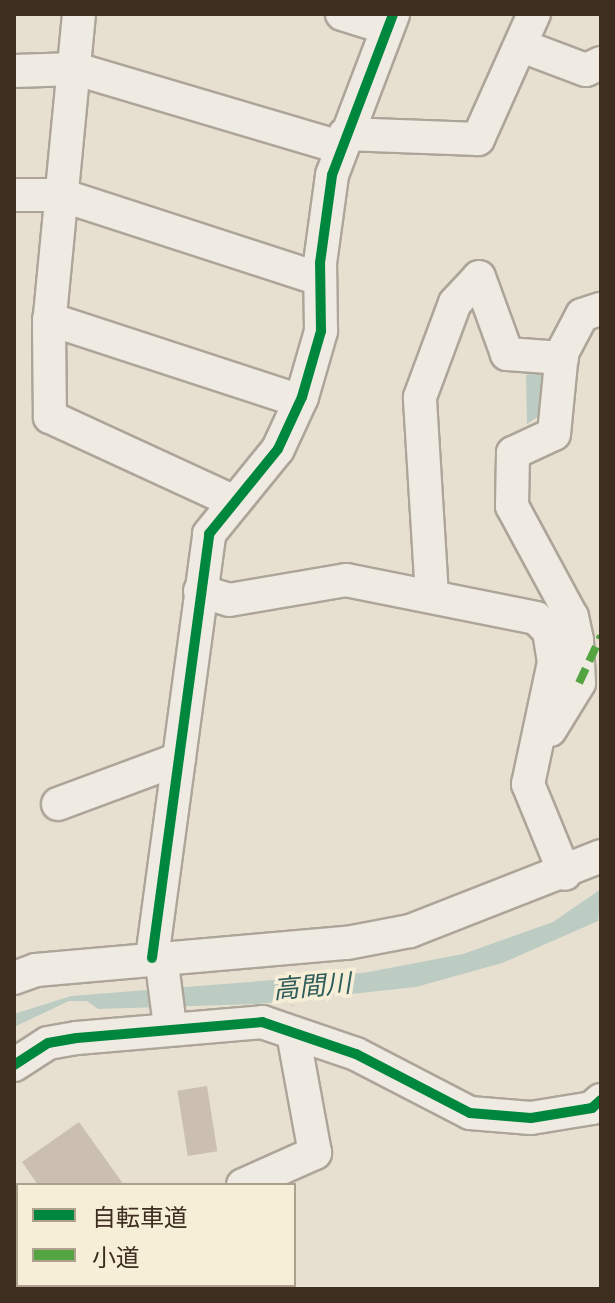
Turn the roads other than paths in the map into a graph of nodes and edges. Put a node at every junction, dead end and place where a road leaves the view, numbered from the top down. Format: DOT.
graph roads {
  1 [pos="79,14"];
  2 [pos="342,14"];
  3 [pos="534,14"];
  4 [pos="390,21"];
  5 [pos="522,46"];
  6 [pos="601,63"];
  7 [pos="76,69"];
  8 [pos="14,71"];
  9 [pos="342,140"];
  10 [pos="14,195"];
  11 [pos="61,195"];
  12 [pos="320,279"];
  13 [pos="601,309"];
  14 [pos="49,319"];
  15 [pos="562,358"];
  16 [pos="300,401"];
  17 [pos="233,501"];
  18 [pos="200,591"];
  19 [pos="432,596"];
  20 [pos="536,745"];
  21 [pos="179,759"];
  22 [pos="58,804"];
  23 [pos="590,873"];
  24 [pos="159,963"];
  25 [pos="14,978"];
  26 [pos="169,1021"];
  27 [pos="293,1022"];
  28 [pos="14,1065"];
  29 [pos="601,1100"];
  30 [pos="248,1183"];
  1 -- 7 [label="street"];
  2 -- 4 [label="street"];
  3 -- 5 [label="street"];
  4 -- 9 [label="street"];
  5 -- 6 [label="street"];
  5 -- 9 [label="street"];
  7 -- 8 [label="street"];
  7 -- 9 [label="street"];
  7 -- 11 [label="street"];
  9 -- 12 [label="street"];
  10 -- 11 [label="street"];
  11 -- 12 [label="street"];
  11 -- 14 [label="street"];
  12 -- 16 [label="street"];
  13 -- 15 [label="street"];
  14 -- 16 [label="street"];
  14 -- 17 [label="street"];
  15 -- 19 [label="street"];
  15 -- 20 [label="street"];
  16 -- 17 [label="street"];
  17 -- 18 [label="street"];
  18 -- 19 [label="street"];
  18 -- 21 [label="street"];
  19 -- 20 [label="street"];
  20 -- 23 [label="street"];
  21 -- 22 [label="street"];
  21 -- 24 [label="street"];
  23 -- 24 [label="street"];
  24 -- 25 [label="street"];
  24 -- 26 [label="street"];
  26 -- 27 [label="street"];
  26 -- 28 [label="street"];
  27 -- 29 [label="street"];
  27 -- 30 [label="street"];
}
